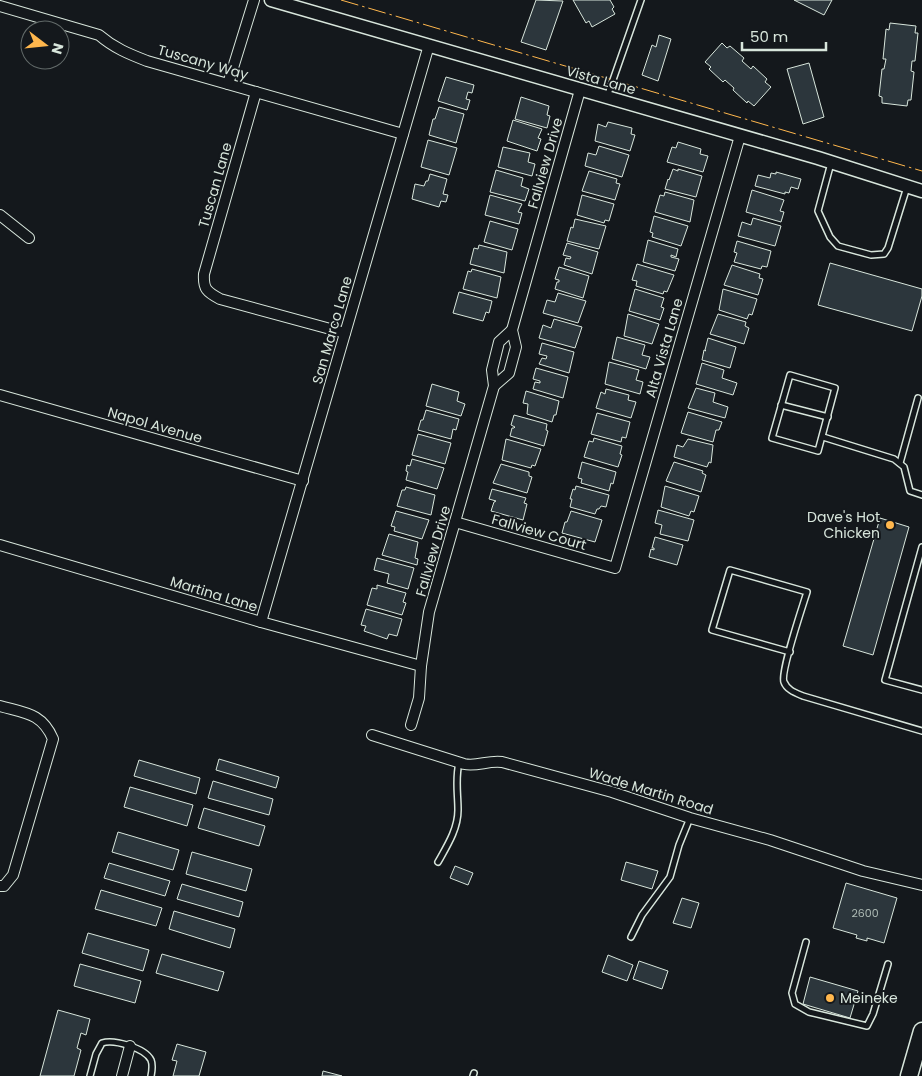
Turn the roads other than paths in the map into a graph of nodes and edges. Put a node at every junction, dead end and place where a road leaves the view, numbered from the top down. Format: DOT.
graph roads {
  1 [pos="254,0"];
  2 [pos="271,0"];
  3 [pos="641,0"];
  4 [pos="0,6"];
  5 [pos="429,45"];
  6 [pos="228,84"];
  7 [pos="580,90"];
  8 [pos="256,92"];
  9 [pos="607,98"];
  10 [pos="403,134"];
  11 [pos="740,136"];
  12 [pos="832,162"];
  13 [pos="908,186"];
  14 [pos="922,191"];
  15 [pos="0,215"];
  16 [pos="29,238"];
  17 [pos="512,330"];
  18 [pos="345,333"];
  19 [pos="494,386"];
  20 [pos="0,395"];
  21 [pos="918,398"];
  22 [pos="782,405"];
  23 [pos="828,417"];
  24 [pos="823,437"];
  25 [pos="900,463"];
  26 [pos="303,481"];
  27 [pos="922,495"];
  28 [pos="455,522"];
  29 [pos="0,545"];
  30 [pos="922,547"];
  31 [pos="615,568"];
  32 [pos="261,622"];
  33 [pos="790,652"];
  34 [pos="421,666"];
  35 [pos="922,690"];
  36 [pos="0,706"];
  37 [pos="411,725"];
  38 [pos="922,731"];
  39 [pos="372,735"];
  40 [pos="459,762"];
  41 [pos="690,818"];
  42 [pos="438,862"];
  43 [pos="922,885"];
  44 [pos="0,886"];
  45 [pos="631,936"];
  46 [pos="806,942"];
  47 [pos="888,964"];
  48 [pos="922,1031"];
  49 [pos="130,1046"];
  50 [pos="151,1073"];
  51 [pos="90,1076"];
  52 [pos="122,1076"];
  53 [pos="909,1076"];
  1 -- 6 [label="street"];
  2 -- 5 [label="street, Vista Lane"];
  3 -- 9 [label="lane"];
  4 -- 6 [label="street, Tuscany Way"];
  5 -- 7 [label="street, Vista Lane"];
  5 -- 10 [label="street, San Marco Lane"];
  6 -- 8 [label="street, Tuscany Way"];
  7 -- 9 [label="street, Vista Lane"];
  7 -- 17 [label="street, Fallview Drive"];
  8 -- 10 [label="street, Tuscany Way"];
  8 -- 18 [label="street, Tuscan Lane"];
  9 -- 11 [label="street, Vista Lane"];
  10 -- 18 [label="street, San Marco Lane"];
  11 -- 12 [label="street, Vista Lane"];
  11 -- 31 [label="street, Alta Vista Lane"];
  12 -- 13 [label="street, Vista Lane"];
  12 -- 13 [label="lane"];
  13 -- 14 [label="street, Vista Lane"];
  15 -- 16 [label="street"];
  17 -- 19 [label="street, Fallview Drive"];
  17 -- 19 [label="street, Fallview Drive"];
  18 -- 26 [label="street, San Marco Lane"];
  19 -- 28 [label="street, Fallview Drive"];
  20 -- 26 [label="street, Napol Avenue"];
  21 -- 25 [label="lane"];
  22 -- 23 [label="lane"];
  22 -- 23 [label="lane"];
  22 -- 24 [label="lane"];
  23 -- 24 [label="lane"];
  24 -- 25 [label="lane"];
  25 -- 27 [label="lane"];
  26 -- 32 [label="street, San Marco Lane"];
  28 -- 31 [label="street, Fallview Court"];
  28 -- 34 [label="street, Fallview Drive"];
  29 -- 32 [label="street, Martina Lane"];
  30 -- 35 [label="lane"];
  32 -- 34 [label="street, Martina Lane"];
  33 -- 33 [label="lane"];
  33 -- 38 [label="lane"];
  34 -- 37 [label="street, Fallview Drive"];
  36 -- 44 [label="street"];
  39 -- 40 [label="street, Wade Martin Road"];
  40 -- 41 [label="street, Wade Martin Road"];
  40 -- 42 [label="lane"];
  41 -- 43 [label="street, Wade Martin Road"];
  41 -- 45 [label="lane"];
  46 -- 47 [label="lane"];
  48 -- 53 [label="main road"];
  49 -- 50 [label="lane"];
  49 -- 51 [label="lane"];
  49 -- 52 [label="street"];
}
